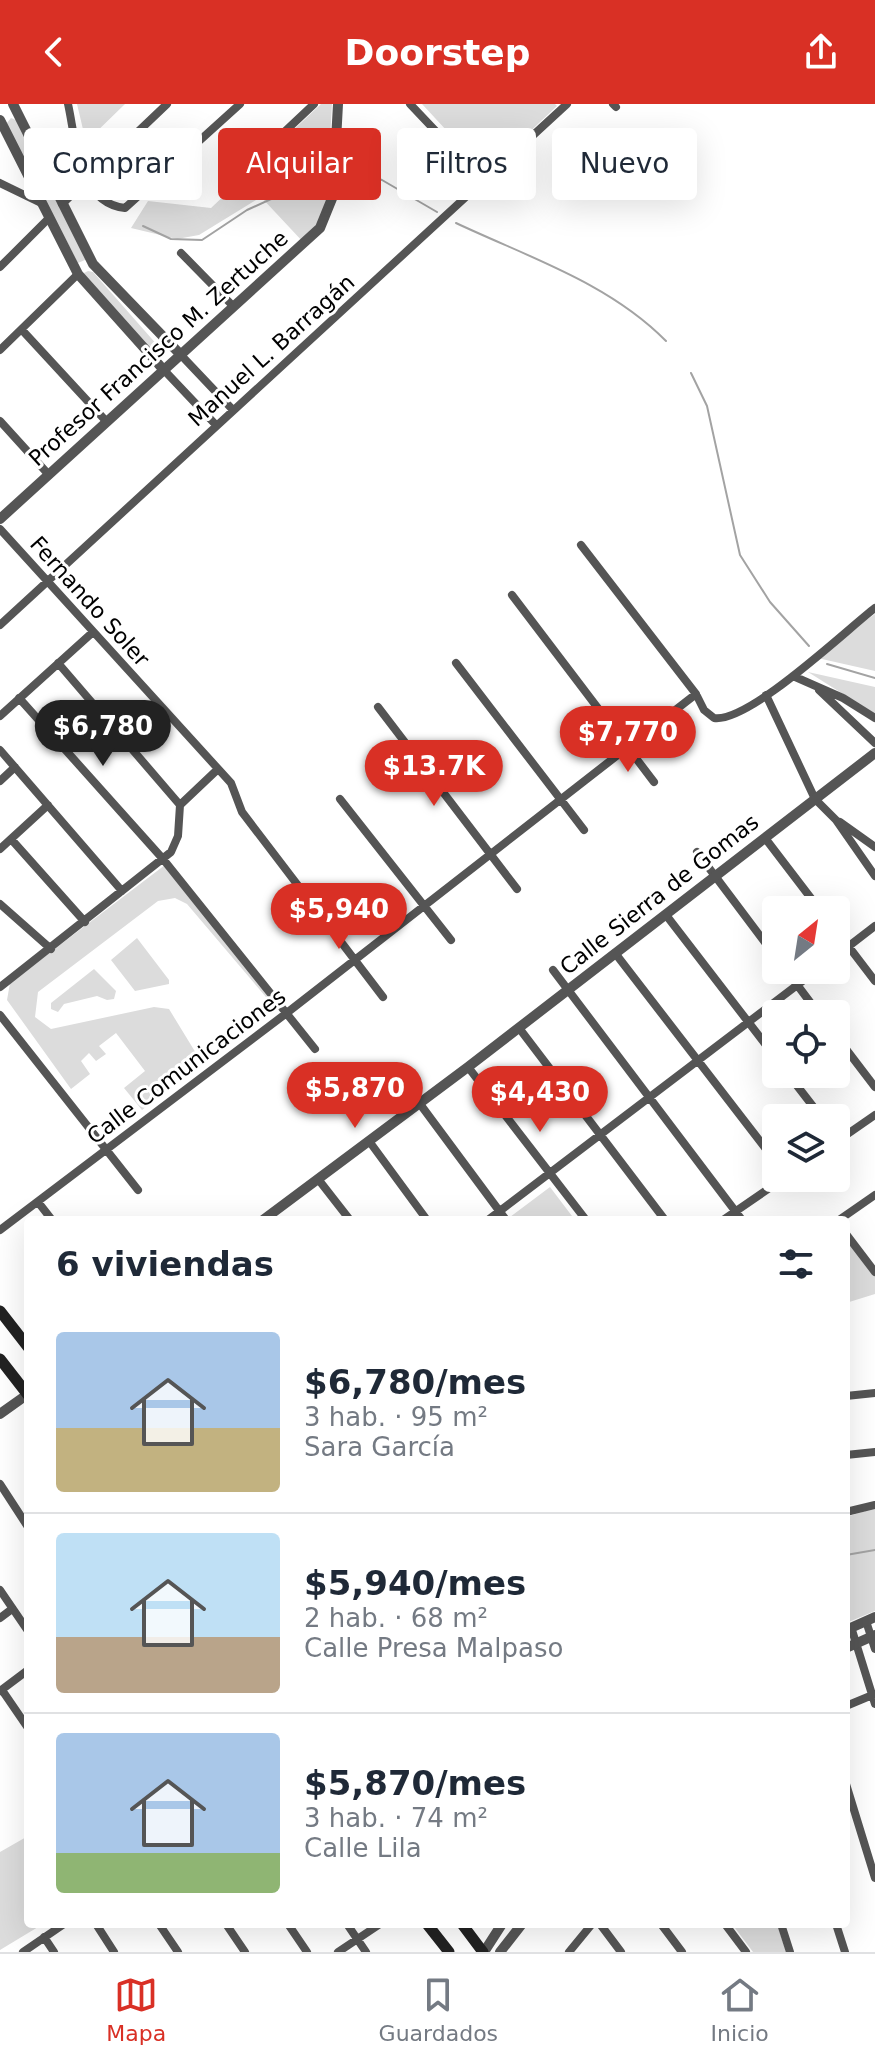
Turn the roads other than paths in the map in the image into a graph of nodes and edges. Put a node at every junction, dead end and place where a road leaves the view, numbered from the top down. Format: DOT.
graph roads {
  1 [pos="68,104"];
  2 [pos="167,104"];
  3 [pos="240,104"];
  4 [pos="314,104"];
  5 [pos="338,104"];
  6 [pos="410,104"];
  7 [pos="567,104"];
  8 [pos="14,105"];
  9 [pos="0,121"];
  10 [pos="73,128"];
  11 [pos="142,128"];
  12 [pos="289,128"];
  13 [pos="433,128"];
  14 [pos="536,132"];
  15 [pos="202,138"];
  16 [pos="4,185"];
  17 [pos="0,195"];
  18 [pos="67,200"];
  19 [pos="105,200"];
  20 [pos="134,200"];
  21 [pos="462,200"];
  22 [pos="41,203"];
  23 [pos="62,204"];
  24 [pos="49,218"];
  25 [pos="181,253"];
  26 [pos="0,267"];
  27 [pos="78,274"];
  28 [pos="232,305"];
  29 [pos="22,330"];
  30 [pos="0,350"];
  31 [pos="179,353"];
  32 [pos="162,368"];
  33 [pos="233,410"];
  34 [pos="0,421"];
  35 [pos="106,421"];
  36 [pos="215,424"];
  37 [pos="49,475"];
  38 [pos="0,519"];
  39 [pos="0,529"];
  40 [pos="581,545"];
  41 [pos="48,581"];
  42 [pos="512,595"];
  43 [pos="875,608"];
  44 [pos="0,625"];
  45 [pos="93,632"];
  46 [pos="58,663"];
  47 [pos="456,663"];
  48 [pos="793,676"];
  49 [pos="816,686"];
  50 [pos="696,694"];
  51 [pos="766,695"];
  52 [pos="19,698"];
  53 [pos="378,707"];
  54 [pos="0,716"];
  55 [pos="875,718"];
  56 [pos="875,743"];
  57 [pos="626,747"];
  58 [pos="0,750"];
  59 [pos="875,753"];
  60 [pos="15,767"];
  61 [pos="218,769"];
  62 [pos="0,781"];
  63 [pos="654,782"];
  64 [pos="560,798"];
  65 [pos="340,799"];
  66 [pos="815,799"];
  67 [pos="48,805"];
  68 [pos="180,805"];
  69 [pos="836,820"];
  70 [pos="584,830"];
  71 [pos="765,838"];
  72 [pos="11,839"];
  73 [pos="875,847"];
  74 [pos="0,849"];
  75 [pos="697,852"];
  76 [pos="489,854"];
  77 [pos="163,859"];
  78 [pos="715,876"];
  79 [pos="875,876"];
  80 [pos="517,889"];
  81 [pos="122,891"];
  82 [pos="809,896"];
  83 [pos="0,904"];
  84 [pos="423,905"];
  85 [pos="666,915"];
  86 [pos="85,922"];
  87 [pos="875,926"];
  88 [pos="762,938"];
  89 [pos="451,940"];
  90 [pos="850,945"];
  91 [pos="850,947"];
  92 [pos="51,949"];
  93 [pos="615,953"];
  94 [pos="356,958"];
  95 [pos="0,967"];
  96 [pos="553,970"];
  97 [pos="11,976"];
  98 [pos="875,981"];
  99 [pos="797,985"];
  100 [pos="0,987"];
  101 [pos="567,991"];
  102 [pos="383,997"];
  103 [pos="808,1000"];
  104 [pos="288,1012"];
  105 [pos="0,1015"];
  106 [pos="749,1022"];
  107 [pos="519,1028"];
  108 [pos="762,1039"];
  109 [pos="315,1049"];
  110 [pos="850,1054"];
  111 [pos="700,1059"];
  112 [pos="468,1067"];
  113 [pos="400,1077"];
  114 [pos="875,1087"];
  115 [pos="799,1088"];
  116 [pos="650,1097"];
  117 [pos="811,1104"];
  118 [pos="418,1105"];
  119 [pos="875,1115"];
  120 [pos="850,1131"];
  121 [pos="600,1135"];
  122 [pos="369,1141"];
  123 [pos="762,1143"];
  124 [pos="106,1149"];
  125 [pos="550,1173"];
  126 [pos="318,1179"];
  127 [pos="138,1190"];
  128 [pos="764,1192"];
  129 [pos="875,1195"];
  130 [pos="38,1202"];
  131 [pos="499,1211"];
  132 [pos="736,1211"];
  133 [pos="49,1216"];
  134 [pos="268,1216"];
  135 [pos="347,1216"];
  136 [pos="424,1216"];
  137 [pos="493,1216"];
  138 [pos="503,1216"];
  139 [pos="583,1216"];
  140 [pos="662,1216"];
  141 [pos="729,1216"];
  142 [pos="739,1216"];
  143 [pos="845,1216"];
  144 [pos="0,1230"];
  145 [pos="850,1239"];
  146 [pos="875,1272"];
  147 [pos="0,1311"];
  148 [pos="24,1342"];
  149 [pos="0,1359"];
  150 [pos="24,1389"];
  151 [pos="875,1393"];
  152 [pos="850,1396"];
  153 [pos="24,1397"];
  154 [pos="0,1414"];
  155 [pos="875,1452"];
  156 [pos="850,1455"];
  157 [pos="0,1484"];
  158 [pos="875,1505"];
  159 [pos="850,1511"];
  160 [pos="24,1521"];
  161 [pos="0,1590"];
  162 [pos="12,1609"];
  163 [pos="0,1618"];
  164 [pos="870,1619"];
  165 [pos="24,1626"];
  166 [pos="850,1627"];
  167 [pos="873,1636"];
  168 [pos="851,1646"];
  169 [pos="875,1649"];
  170 [pos="24,1673"];
  171 [pos="1,1690"];
  172 [pos="874,1697"];
  173 [pos="850,1705"];
  174 [pos="24,1722"];
  175 [pos="850,1797"];
  176 [pos="875,1878"];
  177 [pos="58,1928"];
  178 [pos="99,1928"];
  179 [pos="162,1928"];
  180 [pos="229,1928"];
  181 [pos="291,1928"];
  182 [pos="350,1928"];
  183 [pos="374,1928"];
  184 [pos="430,1928"];
  185 [pos="465,1928"];
  186 [pos="499,1928"];
  187 [pos="519,1928"];
  188 [pos="589,1928"];
  189 [pos="603,1928"];
  190 [pos="664,1928"];
  191 [pos="728,1928"];
  192 [pos="782,1928"];
  193 [pos="837,1928"];
  194 [pos="44,1937"];
  195 [pos="358,1939"];
  196 [pos="23,1952"];
  197 [pos="54,1952"];
  198 [pos="114,1952"];
  199 [pos="178,1952"];
  200 [pos="245,1952"];
  201 [pos="307,1952"];
  202 [pos="338,1952"];
  203 [pos="366,1952"];
  204 [pos="449,1952"];
  205 [pos="484,1952"];
  206 [pos="500,1952"];
  207 [pos="569,1952"];
  208 [pos="621,1952"];
  209 [pos="682,1952"];
  210 [pos="746,1952"];
  211 [pos="790,1952"];
  212 [pos="845,1952"];
  1 -- 10 [label="street"];
  2 -- 11 [label="street"];
  3 -- 15 [label="street"];
  4 -- 12 [label="street"];
  5 -- 28 [label="street, Profesor Francisco M. Zertuche"];
  6 -- 13 [label="street"];
  7 -- 14 [label="street, Manuel L. Barragán"];
  8 -- 9 [label="street"];
  8 -- 23 [label="street"];
  9 -- 22 [label="street"];
  16 -- 17 [label="street"];
  16 -- 22 [label="street"];
  18 -- 23 [label="street"];
  19 -- 20 [label="street"];
  21 -- 33 [label="street, Manuel L. Barragán"];
  22 -- 24 [label="street"];
  23 -- 31 [label="street"];
  24 -- 26 [label="street"];
  24 -- 27 [label="street"];
  25 -- 28 [label="street"];
  27 -- 29 [label="street"];
  27 -- 32 [label="street"];
  28 -- 31 [label="street, Profesor Francisco M. Zertuche"];
  29 -- 30 [label="street"];
  29 -- 35 [label="street"];
  31 -- 32 [label="street, Profesor Francisco M. Zertuche"];
  31 -- 33 [label="street"];
  32 -- 35 [label="street, Profesor Francisco M. Zertuche"];
  32 -- 36 [label="street"];
  33 -- 36 [label="street, Manuel L. Barragán"];
  34 -- 37 [label="street"];
  35 -- 37 [label="street, Profesor Francisco M. Zertuche"];
  36 -- 41 [label="street, Manuel L. Barragán"];
  37 -- 38 [label="street, Profesor Francisco M. Zertuche"];
  39 -- 41 [label="street, Fernando Soler"];
  40 -- 50 [label="street"];
  41 -- 44 [label="street, Manuel L. Barragán"];
  41 -- 45 [label="street, Fernando Soler"];
  42 -- 57 [label="street"];
  43 -- 48 [label="street"];
  45 -- 46 [label="street"];
  45 -- 61 [label="street, Fernando Soler"];
  46 -- 52 [label="street"];
  46 -- 68 [label="street"];
  47 -- 64 [label="street"];
  48 -- 49 [label="street"];
  48 -- 51 [label="street"];
  49 -- 55 [label="street"];
  49 -- 56 [label="street"];
  50 -- 51 [label="street"];
  50 -- 57 [label="street, Calle Comunicaciones"];
  51 -- 66 [label="street"];
  52 -- 54 [label="street"];
  52 -- 77 [label="street"];
  53 -- 76 [label="street"];
  57 -- 63 [label="street"];
  57 -- 64 [label="street, Calle Comunicaciones"];
  58 -- 60 [label="street"];
  59 -- 66 [label="street, Calle Sierra de Gomas"];
  60 -- 62 [label="street"];
  60 -- 67 [label="street"];
  61 -- 68 [label="street"];
  61 -- 94 [label="street, Fernando Soler"];
  64 -- 70 [label="street"];
  64 -- 76 [label="street, Calle Comunicaciones"];
  65 -- 84 [label="street"];
  66 -- 69 [label="street"];
  66 -- 71 [label="street, Calle Sierra de Gomas"];
  67 -- 72 [label="street"];
  67 -- 81 [label="street"];
  68 -- 77 [label="street"];
  69 -- 73 [label="street"];
  69 -- 79 [label="street"];
  71 -- 78 [label="street, Calle Sierra de Gomas"];
  71 -- 82 [label="street"];
  72 -- 74 [label="street"];
  72 -- 86 [label="street"];
  75 -- 78 [label="street"];
  76 -- 80 [label="street"];
  76 -- 84 [label="street, Calle Comunicaciones"];
  77 -- 81 [label="street"];
  77 -- 104 [label="street"];
  78 -- 85 [label="street, Calle Sierra de Gomas"];
  78 -- 88 [label="street"];
  81 -- 86 [label="street"];
  83 -- 92 [label="street"];
  84 -- 89 [label="street"];
  84 -- 94 [label="street, Calle Comunicaciones"];
  85 -- 93 [label="street, Calle Sierra de Gomas"];
  85 -- 106 [label="street"];
  86 -- 92 [label="street"];
  87 -- 90 [label="street"];
  91 -- 98 [label="street"];
  92 -- 97 [label="street"];
  93 -- 101 [label="street, Calle Sierra de Gomas"];
  93 -- 111 [label="street"];
  94 -- 102 [label="street, Fernando Soler"];
  94 -- 104 [label="street, Calle Comunicaciones"];
  95 -- 97 [label="street"];
  96 -- 101 [label="street"];
  97 -- 100 [label="street"];
  99 -- 103 [label="street"];
  99 -- 106 [label="street"];
  101 -- 107 [label="street, Calle Sierra de Gomas"];
  101 -- 116 [label="street"];
  104 -- 109 [label="street"];
  104 -- 124 [label="street, Calle Comunicaciones"];
  105 -- 124 [label="street"];
  106 -- 108 [label="street"];
  106 -- 111 [label="street"];
  107 -- 112 [label="street, Calle Sierra de Gomas"];
  107 -- 121 [label="street"];
  110 -- 114 [label="street"];
  111 -- 116 [label="street"];
  111 -- 123 [label="street"];
  112 -- 118 [label="street, Calle Sierra de Gomas"];
  112 -- 125 [label="street"];
  113 -- 118 [label="street"];
  115 -- 117 [label="street"];
  116 -- 121 [label="street"];
  116 -- 132 [label="street"];
  118 -- 122 [label="street, Calle Sierra de Gomas"];
  118 -- 131 [label="street"];
  119 -- 120 [label="street"];
  121 -- 125 [label="street"];
  121 -- 140 [label="street"];
  122 -- 126 [label="street, Calle Sierra de Gomas"];
  122 -- 136 [label="street"];
  124 -- 127 [label="street"];
  124 -- 130 [label="street, Calle Comunicaciones"];
  125 -- 131 [label="street"];
  125 -- 139 [label="street"];
  126 -- 134 [label="street, Calle Sierra de Gomas"];
  126 -- 135 [label="street"];
  128 -- 132 [label="street"];
  129 -- 143 [label="street"];
  130 -- 133 [label="street"];
  130 -- 144 [label="street, Calle Comunicaciones"];
  131 -- 137 [label="street"];
  131 -- 138 [label="street"];
  132 -- 141 [label="street"];
  132 -- 142 [label="street"];
  145 -- 146 [label="street"];
  147 -- 148 [label="main road"];
  149 -- 150 [label="main road"];
  151 -- 152 [label="street"];
  153 -- 154 [label="street"];
  155 -- 156 [label="street"];
  157 -- 160 [label="street"];
  158 -- 159 [label="street"];
  161 -- 162 [label="street"];
  162 -- 163 [label="street"];
  162 -- 165 [label="street"];
  164 -- 166 [label="street"];
  164 -- 167 [label="street"];
  167 -- 168 [label="street"];
  167 -- 169 [label="street"];
  168 -- 172 [label="street"];
  170 -- 171 [label="street"];
  171 -- 174 [label="street"];
  172 -- 173 [label="street"];
  175 -- 176 [label="street"];
  177 -- 194 [label="street"];
  178 -- 198 [label="street"];
  179 -- 199 [label="street"];
  180 -- 200 [label="street"];
  181 -- 201 [label="street"];
  182 -- 195 [label="street"];
  183 -- 195 [label="street"];
  184 -- 204 [label="main road"];
  185 -- 205 [label="main road"];
  186 -- 205 [label="street"];
  187 -- 206 [label="street"];
  188 -- 207 [label="street"];
  189 -- 208 [label="street"];
  190 -- 209 [label="street"];
  191 -- 210 [label="street"];
  192 -- 211 [label="street"];
  193 -- 212 [label="street"];
  194 -- 196 [label="street"];
  194 -- 197 [label="street"];
  195 -- 202 [label="street"];
  195 -- 203 [label="street"];
}
